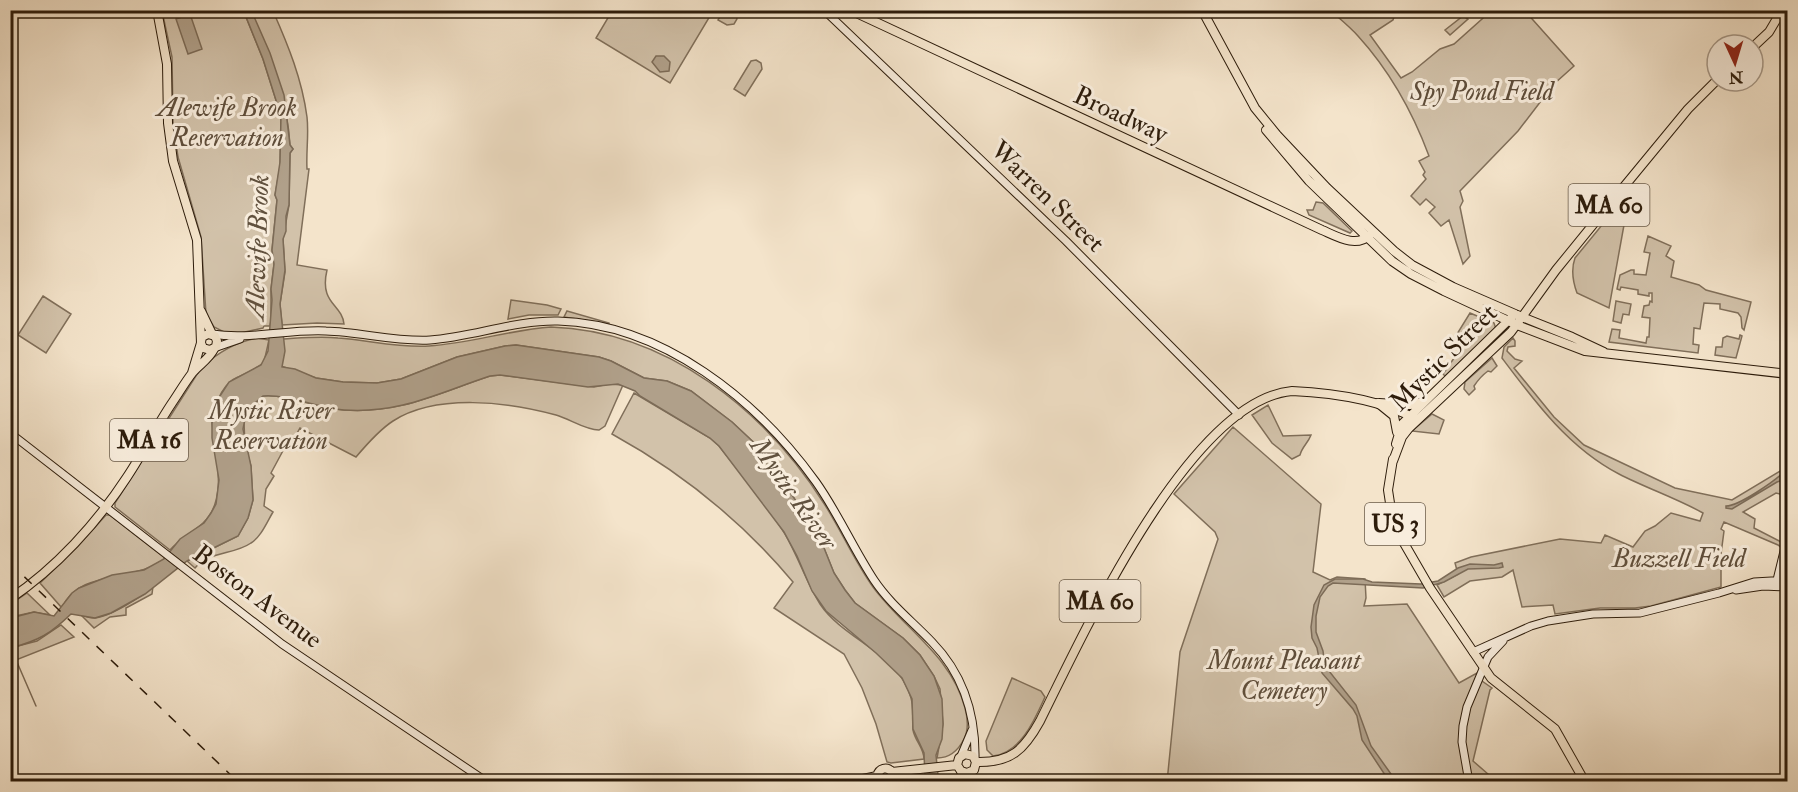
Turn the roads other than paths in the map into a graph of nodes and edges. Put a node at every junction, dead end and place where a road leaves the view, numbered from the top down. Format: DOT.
graph roads {
  1 [pos="157,10"];
  2 [pos="824,10"];
  3 [pos="850,10"];
  4 [pos="1202,10"];
  5 [pos="1782,10"];
  6 [pos="1765,35"];
  7 [pos="1705,92"];
  8 [pos="1255,108"];
  9 [pos="1373,232"];
  10 [pos="1367,238"];
  11 [pos="200,304"];
  12 [pos="1518,318"];
  13 [pos="212,334"];
  14 [pos="245,336"];
  15 [pos="201,342"];
  16 [pos="214,348"];
  17 [pos="192,373"];
  18 [pos="1788,374"];
  19 [pos="1446,381"];
  20 [pos="1454,387"];
  21 [pos="1424,401"];
  22 [pos="1378,403"];
  23 [pos="1239,415"];
  24 [pos="1413,418"];
  25 [pos="10,434"];
  26 [pos="1396,442"];
  27 [pos="1393,461"];
  28 [pos="105,507"];
  29 [pos="1788,536"];
  30 [pos="1788,580"];
  31 [pos="1776,583"];
  32 [pos="1788,587"];
  33 [pos="10,599"];
  34 [pos="1518,632"];
  35 [pos="1473,652"];
  36 [pos="1483,667"];
  37 [pos="973,724"];
  38 [pos="961,756"];
  39 [pos="976,761"];
  40 [pos="959,768"];
  41 [pos="892,772"];
  42 [pos="970,773"];
  43 [pos="878,779"];
  44 [pos="488,782"];
  45 [pos="849,782"];
  46 [pos="887,782"];
  47 [pos="964,782"];
  48 [pos="1469,782"];
  49 [pos="1586,782"];
  1 -- 11 [label="main road, MA 16"];
  2 -- 23 [label="main road, Warren Street"];
  3 -- 10 [label="main road, Broadway"];
  4 -- 8 [label="main road"];
  5 -- 6 [label="main road"];
  7 -- 12 [label="main road, MA 60"];
  8 -- 9 [label="main road"];
  8 -- 10 [label="main road"];
  9 -- 10 [label="main road"];
  9 -- 12 [label="main road"];
  10 -- 12 [label="main road"];
  11 -- 13 [label="main road, MA 16"];
  11 -- 15 [label="main road, MA 16"];
  12 -- 18 [label="main road"];
  12 -- 19 [label="main road, Mystic Street / US 3"];
  12 -- 20 [label="main road, Mystic Street / US 3"];
  13 -- 14 [label="main road"];
  13 -- 15 [label="main road"];
  13 -- 16 [label="main road, MA 16"];
  14 -- 16 [label="main road"];
  14 -- 37 [label="main road"];
  15 -- 16 [label="main road"];
  15 -- 17 [label="main road, MA 16"];
  16 -- 17 [label="main road, MA 16"];
  17 -- 28 [label="main road, MA 16"];
  19 -- 20 [label="main road"];
  19 -- 21 [label="main road, Mystic Street / US 3"];
  20 -- 24 [label="main road, Mystic Street / US 3"];
  21 -- 22 [label="main road, MA 60"];
  21 -- 24 [label="main road, Mystic Street / US 3"];
  22 -- 23 [label="main road, MA 60"];
  22 -- 24 [label="main road, MA 60"];
  22 -- 26 [label="main road"];
  23 -- 39 [label="main road, MA 60"];
  24 -- 26 [label="main road, Mystic Street / US 3"];
  24 -- 27 [label="main road, Mystic Street / US 3"];
  25 -- 28 [label="main road, Boston Avenue"];
  26 -- 27 [label="main road, Mystic Street / US 3"];
  27 -- 35 [label="main road, Mystic Street / US 3"];
  28 -- 33 [label="main road, MA 16"];
  28 -- 44 [label="main road, Boston Avenue"];
  29 -- 31 [label="main road"];
  30 -- 31 [label="main road"];
  31 -- 32 [label="main road"];
  31 -- 34 [label="main road"];
  34 -- 35 [label="main road"];
  34 -- 36 [label="main road"];
  35 -- 36 [label="main road, Mystic Street / US 3"];
  36 -- 48 [label="main road"];
  36 -- 49 [label="main road, Mystic Street / US 3"];
  37 -- 38 [label="main road"];
  37 -- 39 [label="main road"];
  38 -- 39 [label="main road, MA 60"];
  38 -- 40 [label="main road"];
  39 -- 42 [label="main road"];
  40 -- 41 [label="main road"];
  40 -- 42 [label="main road"];
  40 -- 47 [label="main road"];
  41 -- 43 [label="main road"];
  41 -- 46 [label="main road"];
  42 -- 47 [label="main road"];
  43 -- 45 [label="main road"];
}
